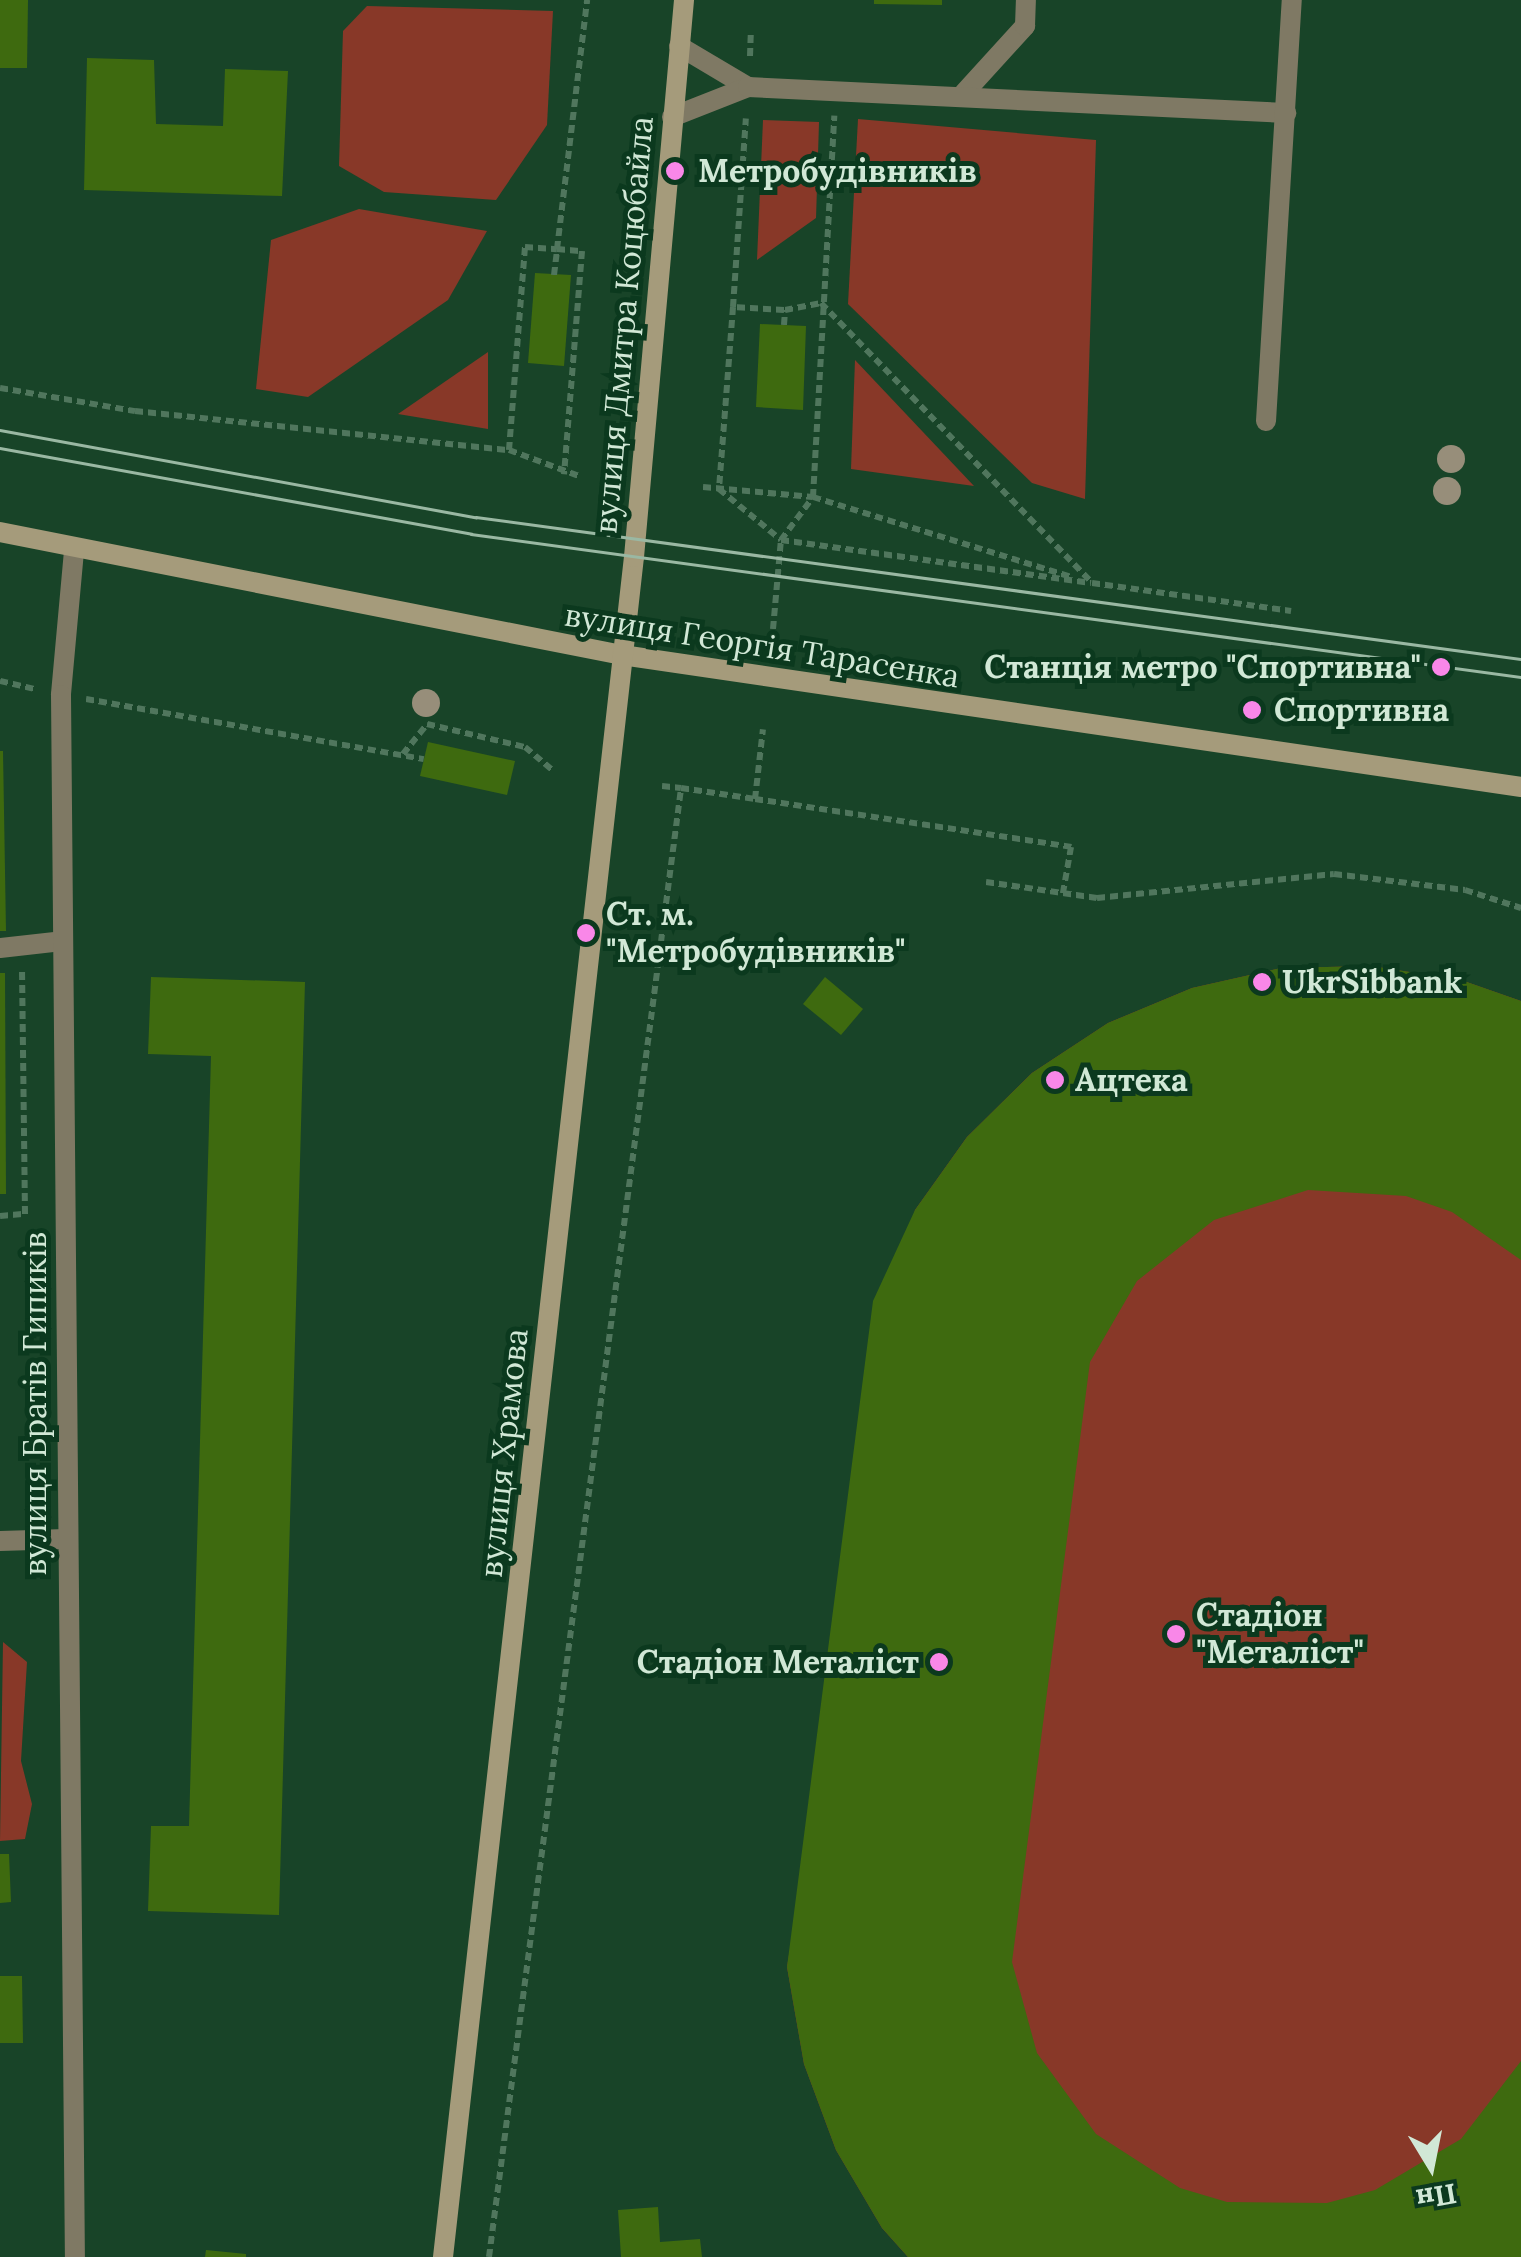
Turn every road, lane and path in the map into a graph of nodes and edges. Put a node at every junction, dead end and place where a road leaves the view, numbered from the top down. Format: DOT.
graph roads {
  1 [pos="587,0"];
  2 [pos="684,0"];
  3 [pos="1026,0"];
  4 [pos="1292,0"];
  5 [pos="750,30"];
  6 [pos="679,46"];
  7 [pos="748,87"];
  8 [pos="836,90"];
  9 [pos="964,93"];
  10 [pos="1286,113"];
  11 [pos="672,116"];
  12 [pos="556,248"];
  13 [pos="554,275"];
  14 [pos="822,304"];
  15 [pos="733,306"];
  16 [pos="784,310"];
  17 [pos="784,324"];
  18 [pos="0,388"];
  19 [pos="1266,422"];
  20 [pos="508,450"];
  21 [pos="564,474"];
  22 [pos="579,476"];
  23 [pos="702,487"];
  24 [pos="720,489"];
  25 [pos="813,497"];
  26 [pos="0,532"];
  27 [pos="782,540"];
  28 [pos="74,551"];
  29 [pos="1092,583"];
  30 [pos="1291,611"];
  31 [pos="773,629"];
  32 [pos="622,656"];
  33 [pos="0,681"];
  34 [pos="61,695"];
  35 [pos="762,728"];
  36 [pos="403,754"];
  37 [pos="424,759"];
  38 [pos="554,771"];
  39 [pos="662,786"];
  40 [pos="1521,787"];
  41 [pos="681,788"];
  42 [pos="755,799"];
  43 [pos="986,882"];
  44 [pos="1063,893"];
  45 [pos="1521,908"];
  46 [pos="62,941"];
  47 [pos="22,947"];
  48 [pos="0,948"];
  49 [pos="0,1216"];
  50 [pos="66,1539"];
  51 [pos="0,1541"];
  52 [pos="75,2257"];
  53 [pos="444,2257"];
  54 [pos="489,2257"];
  1 -- 12 [label="path"];
  2 -- 6 [label="main road, вулиця Дмитра Коцюбайла"];
  3 -- 9 [label="street"];
  4 -- 10 [label="street"];
  5 -- 7 [label="path"];
  6 -- 7 [label="street"];
  6 -- 11 [label="main road, вулиця Дмитра Коцюбайла"];
  7 -- 8 [label="street"];
  7 -- 11 [label="street"];
  7 -- 15 [label="path"];
  8 -- 9 [label="street"];
  8 -- 14 [label="path"];
  9 -- 10 [label="street"];
  10 -- 19 [label="street"];
  11 -- 32 [label="main road, вулиця Дмитра Коцюбайла"];
  12 -- 13 [label="path"];
  12 -- 20 [label="path"];
  12 -- 21 [label="path"];
  14 -- 16 [label="path"];
  14 -- 25 [label="path"];
  14 -- 29 [label="path"];
  15 -- 16 [label="path"];
  15 -- 24 [label="path"];
  16 -- 17 [label="path"];
  18 -- 20 [label="path"];
  20 -- 21 [label="path"];
  21 -- 22 [label="path"];
  23 -- 24 [label="path"];
  24 -- 25 [label="path"];
  24 -- 27 [label="path"];
  25 -- 27 [label="path"];
  25 -- 29 [label="path"];
  26 -- 28 [label="main road, вулиця Георгія Тарасенка"];
  27 -- 29 [label="path"];
  27 -- 31 [label="path"];
  28 -- 32 [label="main road, вулиця Георгія Тарасенка"];
  28 -- 34 [label="street, вулиця Братів Гипиків"];
  29 -- 30 [label="path"];
  32 -- 40 [label="main road, вулиця Георгія Тарасенка"];
  32 -- 53 [label="main road, вулиця Храмова"];
  33 -- 34 [label="path"];
  34 -- 36 [label="path"];
  34 -- 46 [label="street, вулиця Братів Гипиків"];
  35 -- 42 [label="path"];
  36 -- 37 [label="path"];
  36 -- 38 [label="path"];
  39 -- 41 [label="path"];
  41 -- 42 [label="path"];
  41 -- 54 [label="path"];
  42 -- 44 [label="path"];
  43 -- 44 [label="path"];
  44 -- 45 [label="path"];
  46 -- 47 [label="street"];
  46 -- 50 [label="street, вулиця Братів Гипиків"];
  47 -- 48 [label="street"];
  47 -- 49 [label="path"];
  50 -- 51 [label="street"];
  50 -- 52 [label="street, вулиця Братів Гипиків"];
}
